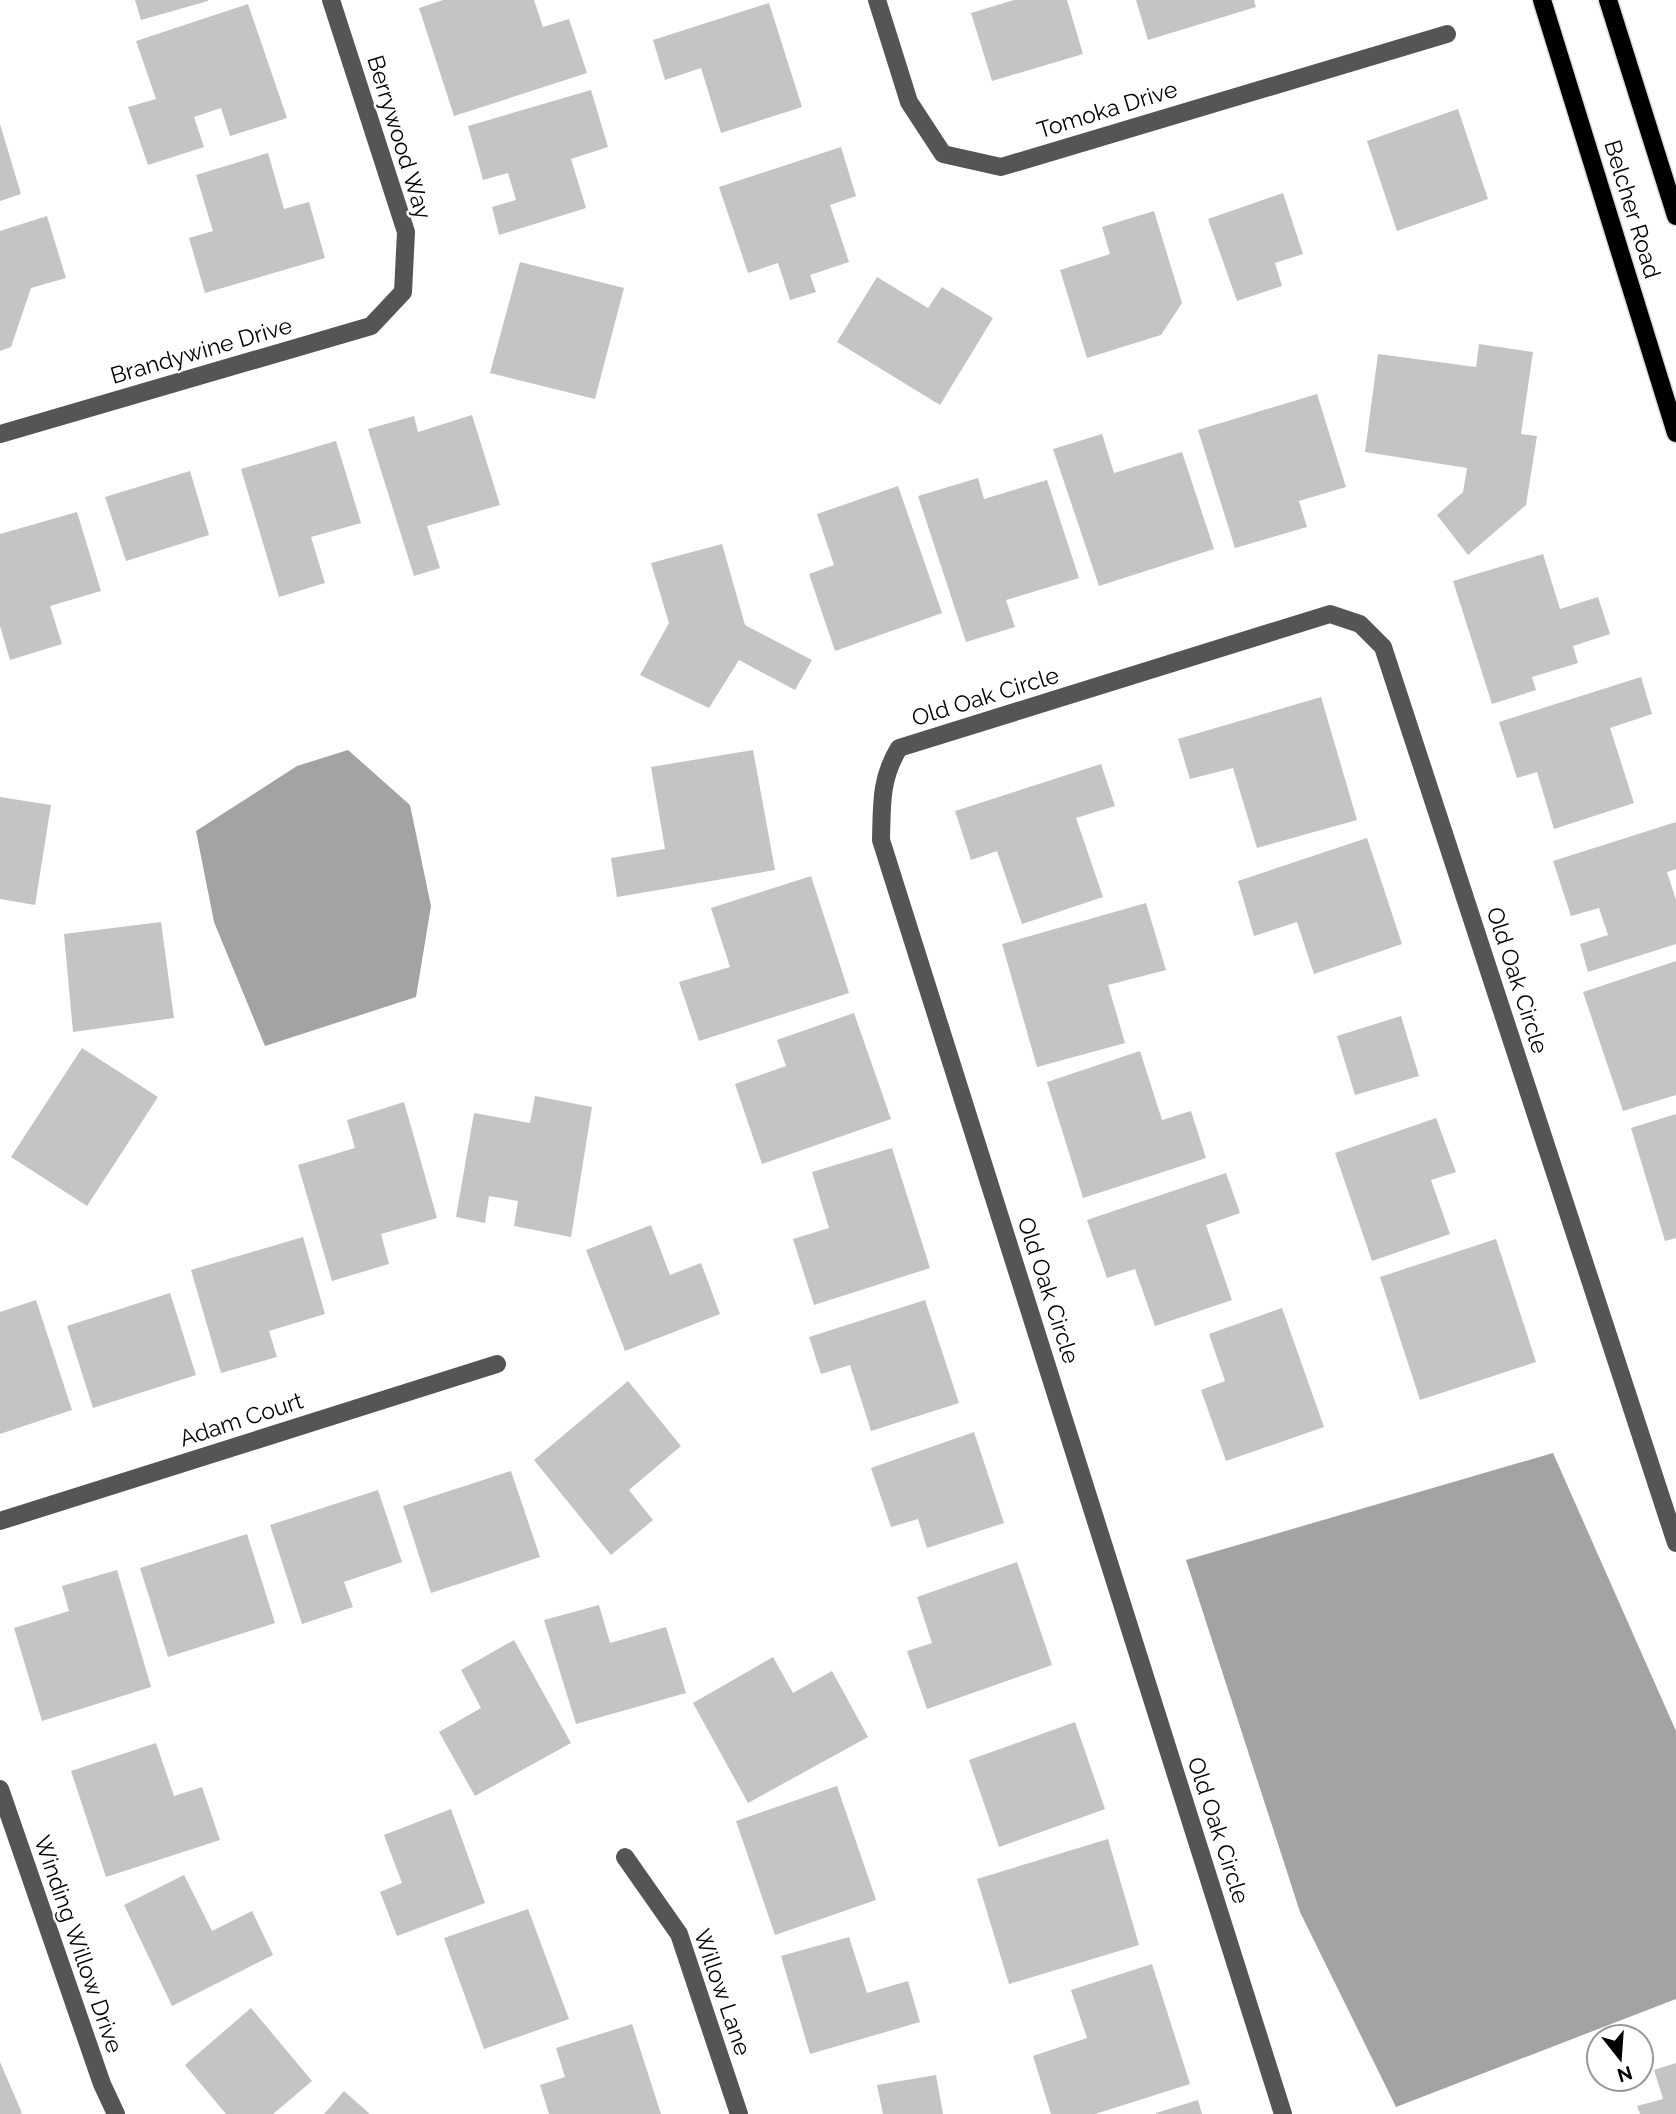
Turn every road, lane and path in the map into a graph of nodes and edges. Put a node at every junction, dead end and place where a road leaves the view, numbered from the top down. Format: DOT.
graph roads {
  1 [pos="331,0"];
  2 [pos="877,0"];
  3 [pos="1542,0"];
  4 [pos="1608,0"];
  5 [pos="1447,34"];
  6 [pos="1676,216"];
  7 [pos="403,292"];
  8 [pos="0,433"];
  9 [pos="1676,433"];
  10 [pos="497,1364"];
  11 [pos="0,1521"];
  12 [pos="1676,1543"];
  13 [pos="0,1789"];
  14 [pos="625,1857"];
  15 [pos="116,2114"];
  16 [pos="739,2114"];
  17 [pos="1283,2114"];
  1 -- 7 [label="street, Berrywood Way"];
  2 -- 5 [label="street, Tomoka Drive"];
  3 -- 9 [label="main road, Belcher Road"];
  4 -- 6 [label="main road, Belcher Road"];
  7 -- 8 [label="street, Brandywine Drive"];
  10 -- 11 [label="street, Adam Court"];
  12 -- 17 [label="street, Old Oak Circle"];
  13 -- 15 [label="street, Winding Willow Drive"];
  14 -- 16 [label="street, Willow Lane"];
}
